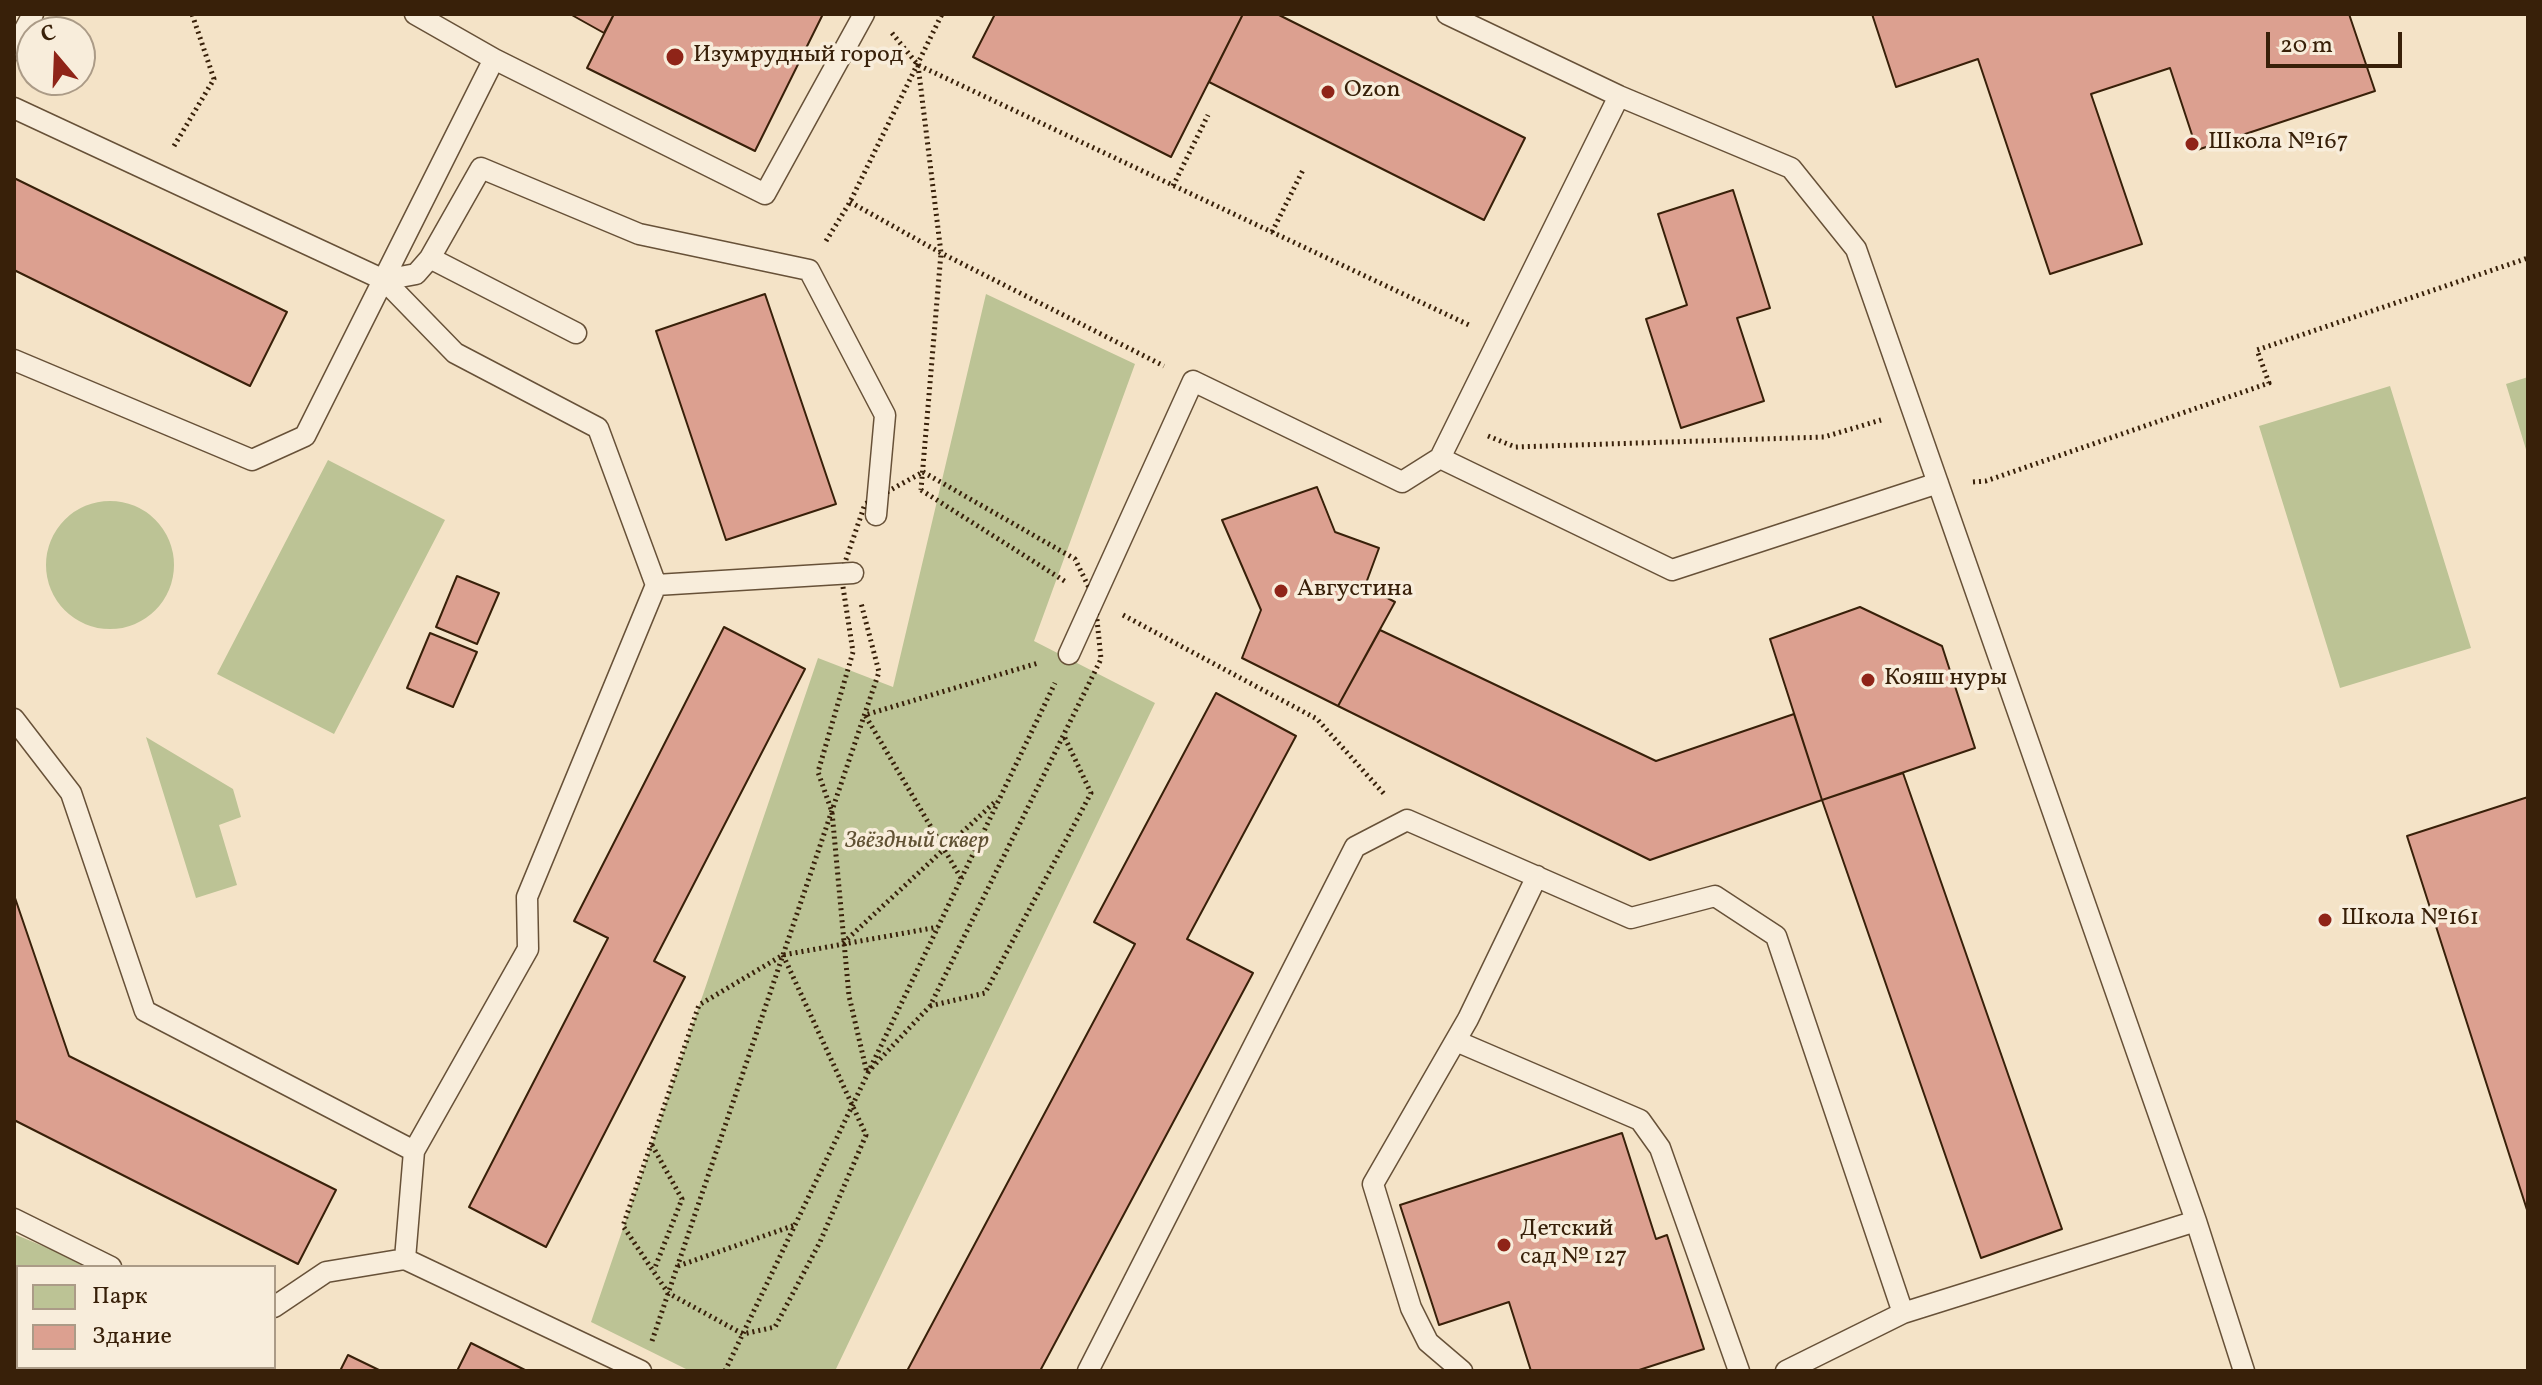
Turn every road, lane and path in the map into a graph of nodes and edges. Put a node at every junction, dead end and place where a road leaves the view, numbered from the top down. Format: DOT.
graph roads {
  1 [pos="33,14"];
  2 [pos="192,14"];
  3 [pos="415,14"];
  4 [pos="864,14"];
  5 [pos="942,14"];
  6 [pos="1447,14"];
  7 [pos="884,24"];
  8 [pos="14,50"];
  9 [pos="494,59"];
  10 [pos="918,65"];
  11 [pos="1619,96"];
  12 [pos="14,108"];
  13 [pos="1208,115"];
  14 [pos="1304,168"];
  15 [pos="157,175"];
  16 [pos="1173,186"];
  17 [pos="850,202"];
  18 [pos="1272,232"];
  19 [pos="941,253"];
  20 [pos="430,258"];
  21 [pos="2528,258"];
  22 [pos="809,270"];
  23 [pos="384,280"];
  24 [pos="576,333"];
  25 [pos="1499,339"];
  26 [pos="14,360"];
  27 [pos="1193,381"];
  28 [pos="1912,410"];
  29 [pos="1457,424"];
  30 [pos="1440,458"];
  31 [pos="923,472"];
  32 [pos="1938,483"];
  33 [pos="877,506"];
  34 [pos="847,573"];
  35 [pos="1068,583"];
  36 [pos="656,585"];
  37 [pos="1095,600"];
  38 [pos="1123,615"];
  39 [pos="1069,654"];
  40 [pos="865,715"];
  41 [pos="14,719"];
  42 [pos="1064,735"];
  43 [pos="1001,796"];
  44 [pos="832,812"];
  45 [pos="1407,820"];
  46 [pos="945,850"];
  47 [pos="1537,876"];
  48 [pos="961,878"];
  49 [pos="938,927"];
  50 [pos="843,943"];
  51 [pos="783,955"];
  52 [pos="930,1006"];
  53 [pos="1456,1041"];
  54 [pos="867,1073"];
  55 [pos="852,1105"];
  56 [pos="652,1144"];
  57 [pos="414,1151"];
  58 [pos="14,1219"];
  59 [pos="2196,1221"];
  60 [pos="795,1225"];
  61 [pos="405,1259"];
  62 [pos="107,1265"];
  63 [pos="677,1267"];
  64 [pos="654,1271"];
  65 [pos="668,1293"];
  66 [pos="276,1306"];
  67 [pos="1903,1313"];
  68 [pos="743,1334"];
  69 [pos="641,1371"];
  70 [pos="725,1371"];
  71 [pos="1088,1371"];
  72 [pos="1462,1371"];
  73 [pos="1739,1371"];
  74 [pos="1786,1371"];
  75 [pos="2244,1371"];
  1 -- 8 [label="lane"];
  2 -- 15 [label="path"];
  3 -- 9 [label="lane"];
  4 -- 9 [label="lane"];
  5 -- 10 [label="path"];
  6 -- 11 [label="lane"];
  7 -- 10 [label="path"];
  9 -- 23 [label="lane"];
  10 -- 16 [label="path"];
  10 -- 17 [label="path"];
  10 -- 19 [label="path"];
  11 -- 25 [label="lane"];
  11 -- 28 [label="lane"];
  12 -- 15 [label="lane"];
  13 -- 16 [label="path"];
  14 -- 18 [label="path"];
  15 -- 23 [label="lane"];
  16 -- 18 [label="path"];
  17 -- 19 [label="path"];
  17 -- 22 [label="path"];
  18 -- 25 [label="path"];
  19 -- 27 [label="path"];
  19 -- 31 [label="path"];
  20 -- 22 [label="lane"];
  20 -- 23 [label="lane"];
  20 -- 24 [label="lane"];
  21 -- 32 [label="path"];
  22 -- 33 [label="lane"];
  23 -- 26 [label="lane"];
  23 -- 36 [label="lane"];
  25 -- 29 [label="lane"];
  27 -- 30 [label="lane"];
  27 -- 37 [label="lane"];
  28 -- 29 [label="path"];
  28 -- 32 [label="lane"];
  29 -- 30 [label="lane"];
  30 -- 32 [label="lane"];
  31 -- 33 [label="path"];
  31 -- 35 [label="path"];
  31 -- 37 [label="path"];
  32 -- 59 [label="lane"];
  33 -- 34 [label="path"];
  34 -- 36 [label="lane"];
  34 -- 40 [label="path"];
  34 -- 44 [label="path"];
  36 -- 57 [label="lane"];
  37 -- 39 [label="lane"];
  37 -- 42 [label="path"];
  38 -- 45 [label="path"];
  39 -- 40 [label="path"];
  39 -- 43 [label="path"];
  40 -- 44 [label="path"];
  40 -- 46 [label="path"];
  41 -- 57 [label="lane"];
  42 -- 52 [label="path"];
  42 -- 52 [label="path"];
  43 -- 46 [label="path"];
  43 -- 48 [label="path"];
  44 -- 50 [label="path"];
  44 -- 51 [label="path"];
  45 -- 47 [label="lane"];
  45 -- 71 [label="lane"];
  46 -- 48 [label="path"];
  46 -- 50 [label="path"];
  47 -- 53 [label="lane"];
  47 -- 67 [label="lane"];
  48 -- 49 [label="path"];
  49 -- 50 [label="path"];
  49 -- 54 [label="path"];
  50 -- 51 [label="path"];
  50 -- 54 [label="path"];
  51 -- 55 [label="path"];
  51 -- 56 [label="path"];
  51 -- 63 [label="path"];
  52 -- 54 [label="path"];
  53 -- 72 [label="lane"];
  53 -- 73 [label="lane"];
  54 -- 55 [label="path"];
  55 -- 60 [label="path"];
  55 -- 68 [label="path"];
  56 -- 64 [label="path"];
  56 -- 64 [label="path"];
  57 -- 61 [label="lane"];
  58 -- 62 [label="lane"];
  59 -- 67 [label="lane"];
  59 -- 75 [label="lane"];
  60 -- 63 [label="path"];
  60 -- 68 [label="path"];
  61 -- 66 [label="lane"];
  61 -- 69 [label="lane"];
  63 -- 65 [label="path"];
  64 -- 65 [label="path"];
  65 -- 68 [label="path"];
  65 -- 69 [label="path"];
  67 -- 74 [label="lane"];
  68 -- 70 [label="path"];
}
